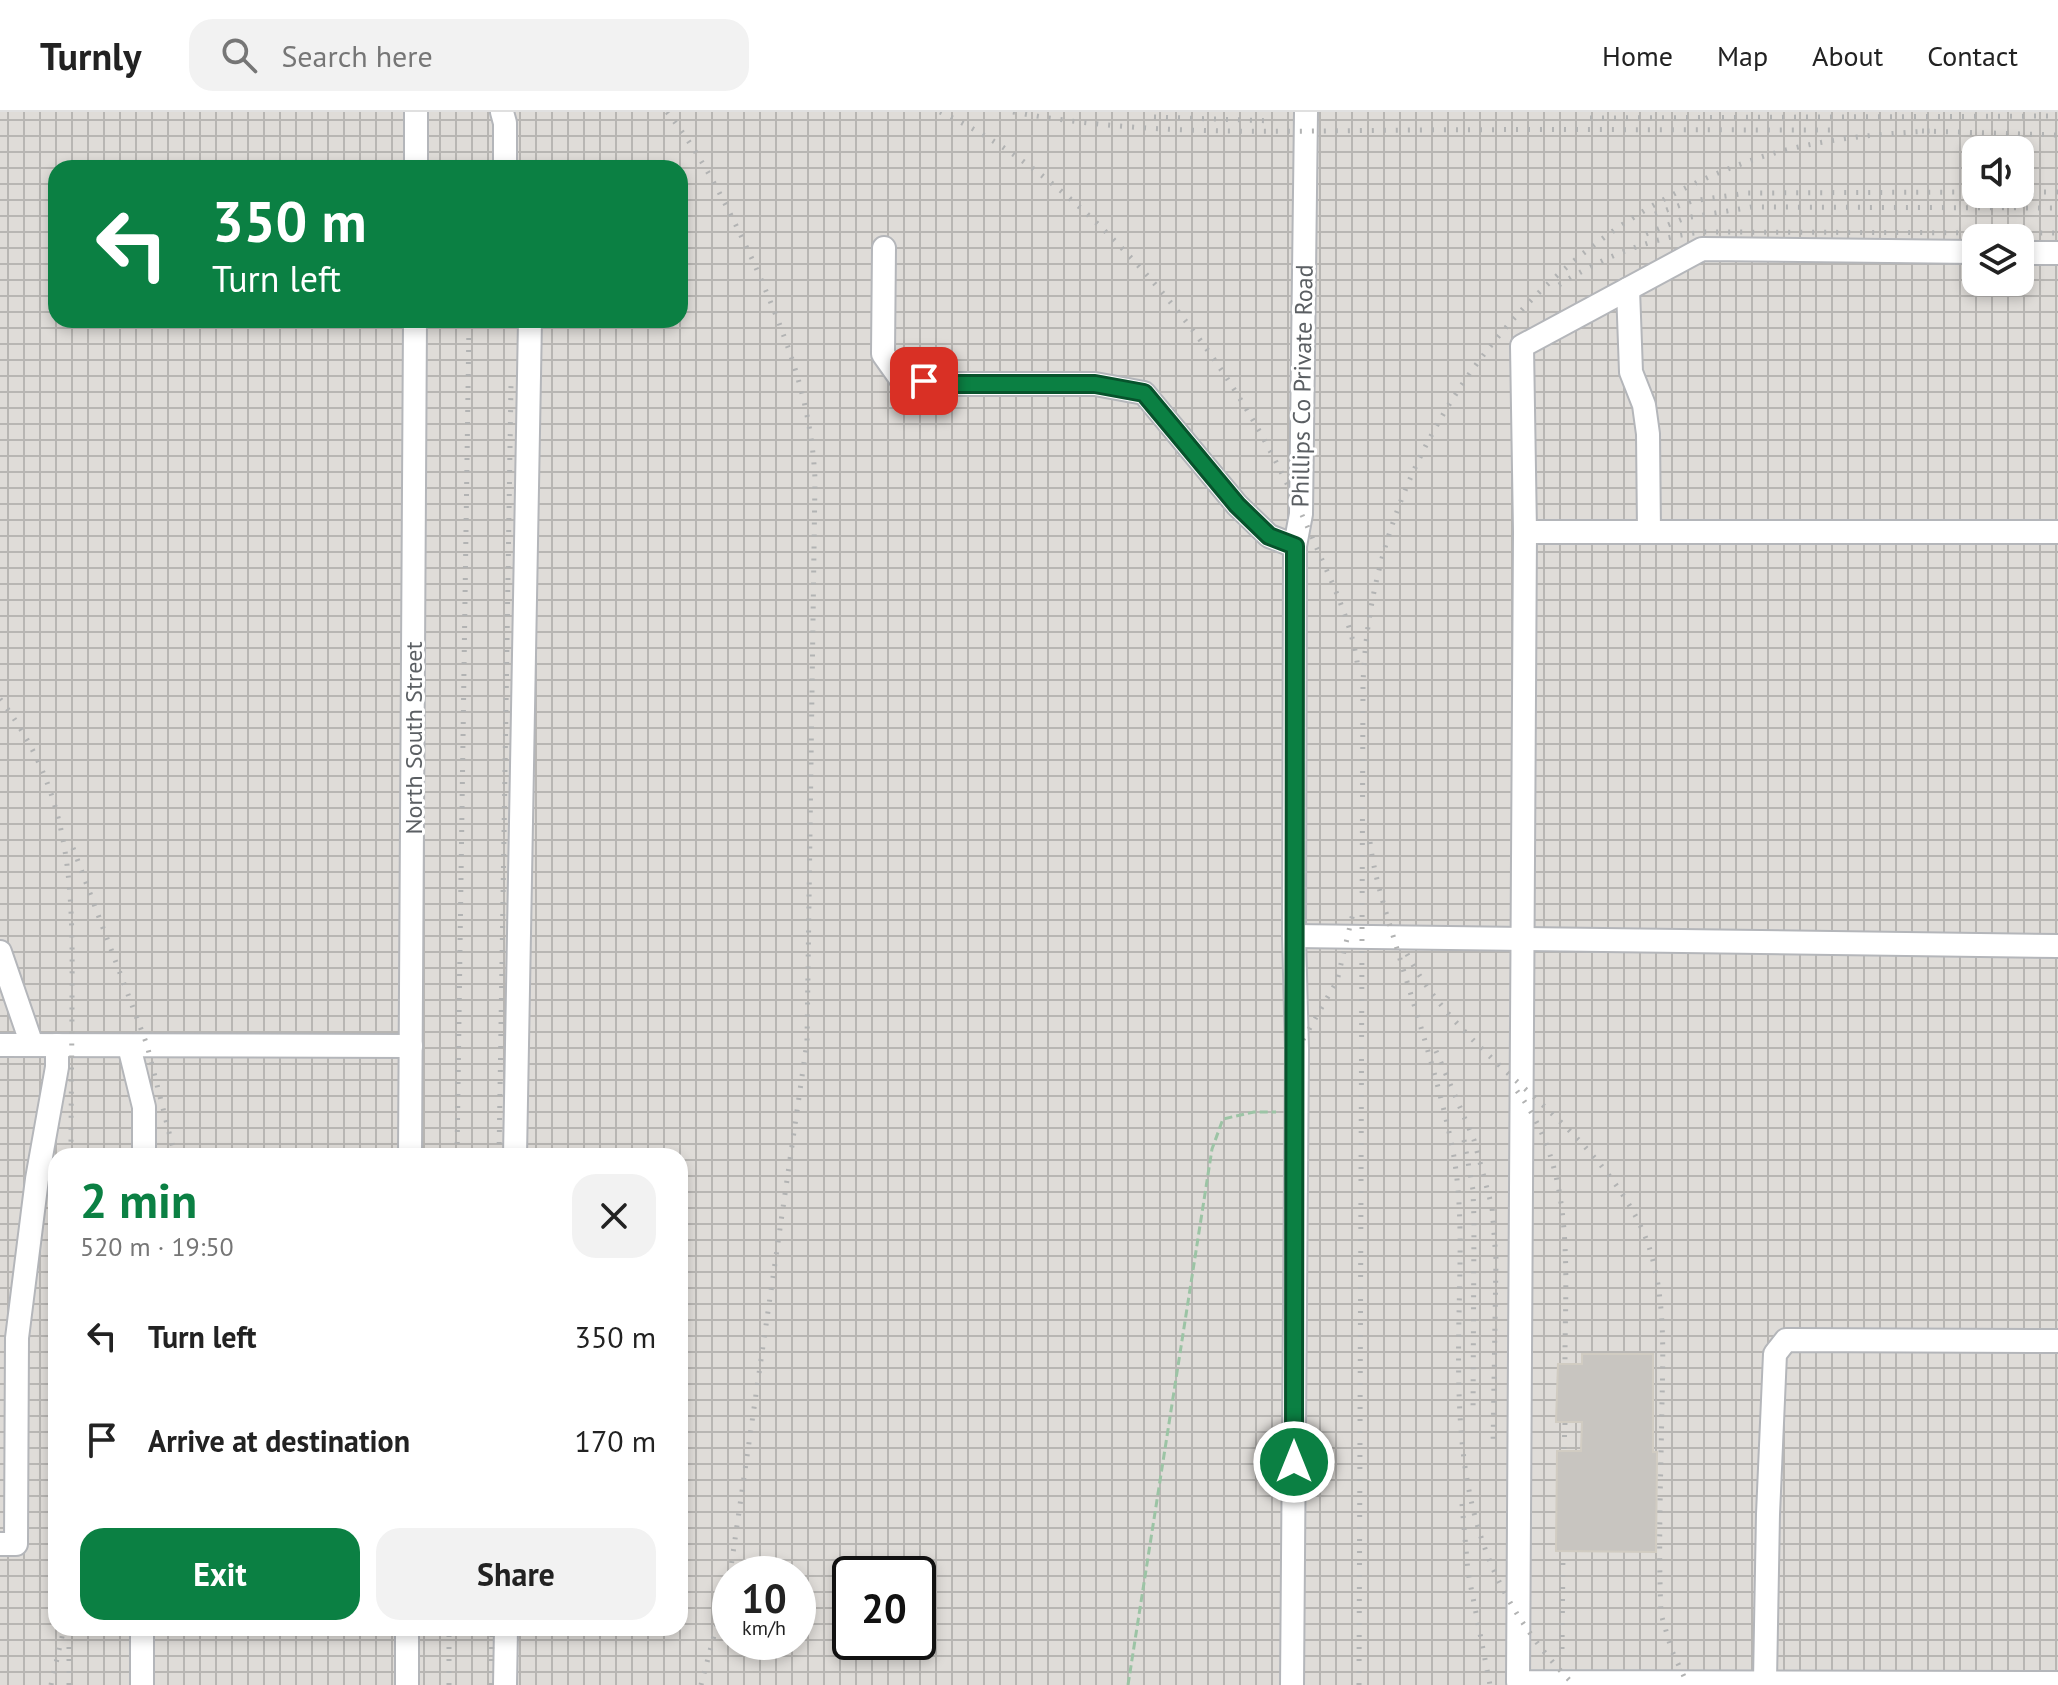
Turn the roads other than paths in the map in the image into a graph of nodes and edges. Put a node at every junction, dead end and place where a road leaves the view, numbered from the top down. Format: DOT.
graph roads {
  1 [pos="416,112"];
  2 [pos="502,112"];
  3 [pos="1306,112"];
  4 [pos="416,160"];
  5 [pos="505,160"];
  6 [pos="884,248"];
  7 [pos="1962,252"];
  8 [pos="2034,253"];
  9 [pos="2058,253"];
  10 [pos="1628,289"];
  11 [pos="415,328"];
  12 [pos="530,328"];
  13 [pos="1525,532"];
  14 [pos="1649,532"];
  15 [pos="2058,532"];
  16 [pos="1295,546"];
  17 [pos="1294,936"];
  18 [pos="1523,940"];
  19 [pos="2058,946"];
  20 [pos="0,952"];
  21 [pos="0,1045"];
  22 [pos="32,1045"];
  23 [pos="57,1045"];
  24 [pos="129,1046"];
  25 [pos="411,1046"];
  26 [pos="144,1148"];
  27 [pos="410,1148"];
  28 [pos="515,1148"];
  29 [pos="2058,1341"];
  30 [pos="0,1544"];
  31 [pos="142,1636"];
  32 [pos="407,1636"];
  33 [pos="506,1636"];
  34 [pos="1765,1681"];
  35 [pos="2058,1683"];
  36 [pos="142,1685"];
  37 [pos="407,1685"];
  38 [pos="505,1685"];
  39 [pos="1292,1685"];
  1 -- 4 [label="lane"];
  2 -- 5 [label="lane"];
  3 -- 16 [label="lane, Phillips Co Private Road"];
  6 -- 16 [label="lane"];
  7 -- 10 [label="lane"];
  8 -- 9 [label="lane"];
  10 -- 13 [label="lane"];
  10 -- 14 [label="lane"];
  11 -- 25 [label="lane, North South Street"];
  12 -- 28 [label="lane"];
  13 -- 14 [label="lane"];
  13 -- 18 [label="lane"];
  14 -- 15 [label="lane"];
  16 -- 17 [label="lane, Phillips Co Private Road"];
  17 -- 18 [label="lane"];
  17 -- 39 [label="lane, Phillips Co Private Road"];
  18 -- 19 [label="lane"];
  18 -- 34 [label="lane"];
  20 -- 22 [label="lane"];
  21 -- 22 [label="lane"];
  22 -- 23 [label="lane"];
  23 -- 24 [label="lane"];
  23 -- 30 [label="lane"];
  24 -- 25 [label="lane"];
  24 -- 26 [label="lane"];
  25 -- 27 [label="lane, North South Street"];
  29 -- 34 [label="lane"];
  31 -- 36 [label="lane"];
  32 -- 37 [label="lane"];
  33 -- 38 [label="lane"];
  34 -- 35 [label="lane"];
}
